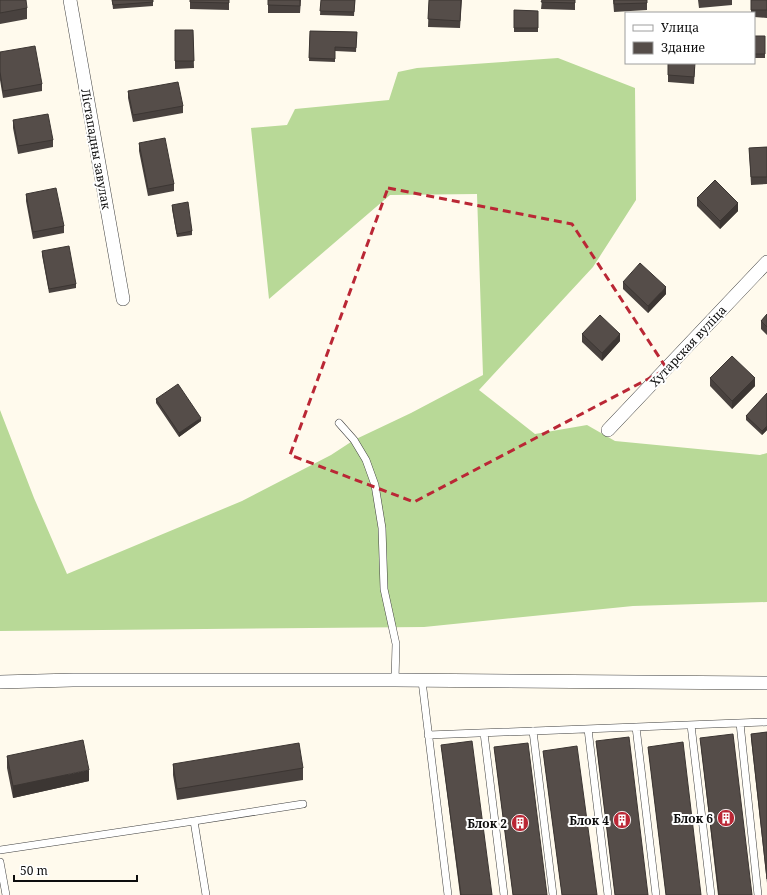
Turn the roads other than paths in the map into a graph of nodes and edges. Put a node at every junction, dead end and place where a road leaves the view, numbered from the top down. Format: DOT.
graph roads {
  1 [pos="70,0"];
  2 [pos="767,262"];
  3 [pos="123,299"];
  4 [pos="339,423"];
  5 [pos="608,430"];
  6 [pos="395,680"];
  7 [pos="0,682"];
  8 [pos="422,682"];
  9 [pos="767,683"];
  10 [pos="767,722"];
  11 [pos="740,724"];
  12 [pos="691,725"];
  13 [pos="636,727"];
  14 [pos="588,729"];
  15 [pos="533,731"];
  16 [pos="484,733"];
  17 [pos="428,735"];
  18 [pos="303,804"];
  19 [pos="194,821"];
  20 [pos="0,850"];
  21 [pos="0,862"];
  22 [pos="6,895"];
  23 [pos="206,895"];
  24 [pos="448,895"];
  25 [pos="504,895"];
  26 [pos="553,895"];
  27 [pos="608,895"];
  28 [pos="656,895"];
  29 [pos="711,895"];
  30 [pos="758,895"];
  1 -- 3 [label="street, Лістападны завулак"];
  2 -- 5 [label="street, Хутарская вуліца"];
  4 -- 6 [label="lane"];
  6 -- 7 [label="street"];
  6 -- 8 [label="street"];
  8 -- 9 [label="street"];
  8 -- 17 [label="lane"];
  10 -- 11 [label="lane"];
  11 -- 12 [label="lane"];
  11 -- 30 [label="lane"];
  12 -- 13 [label="lane"];
  12 -- 29 [label="lane"];
  13 -- 14 [label="lane"];
  13 -- 28 [label="lane"];
  14 -- 15 [label="lane"];
  14 -- 27 [label="lane"];
  15 -- 16 [label="lane"];
  15 -- 26 [label="lane"];
  16 -- 17 [label="lane"];
  16 -- 25 [label="lane"];
  17 -- 24 [label="lane"];
  18 -- 19 [label="lane"];
  19 -- 20 [label="lane"];
  19 -- 23 [label="lane"];
  21 -- 22 [label="lane"];
}
